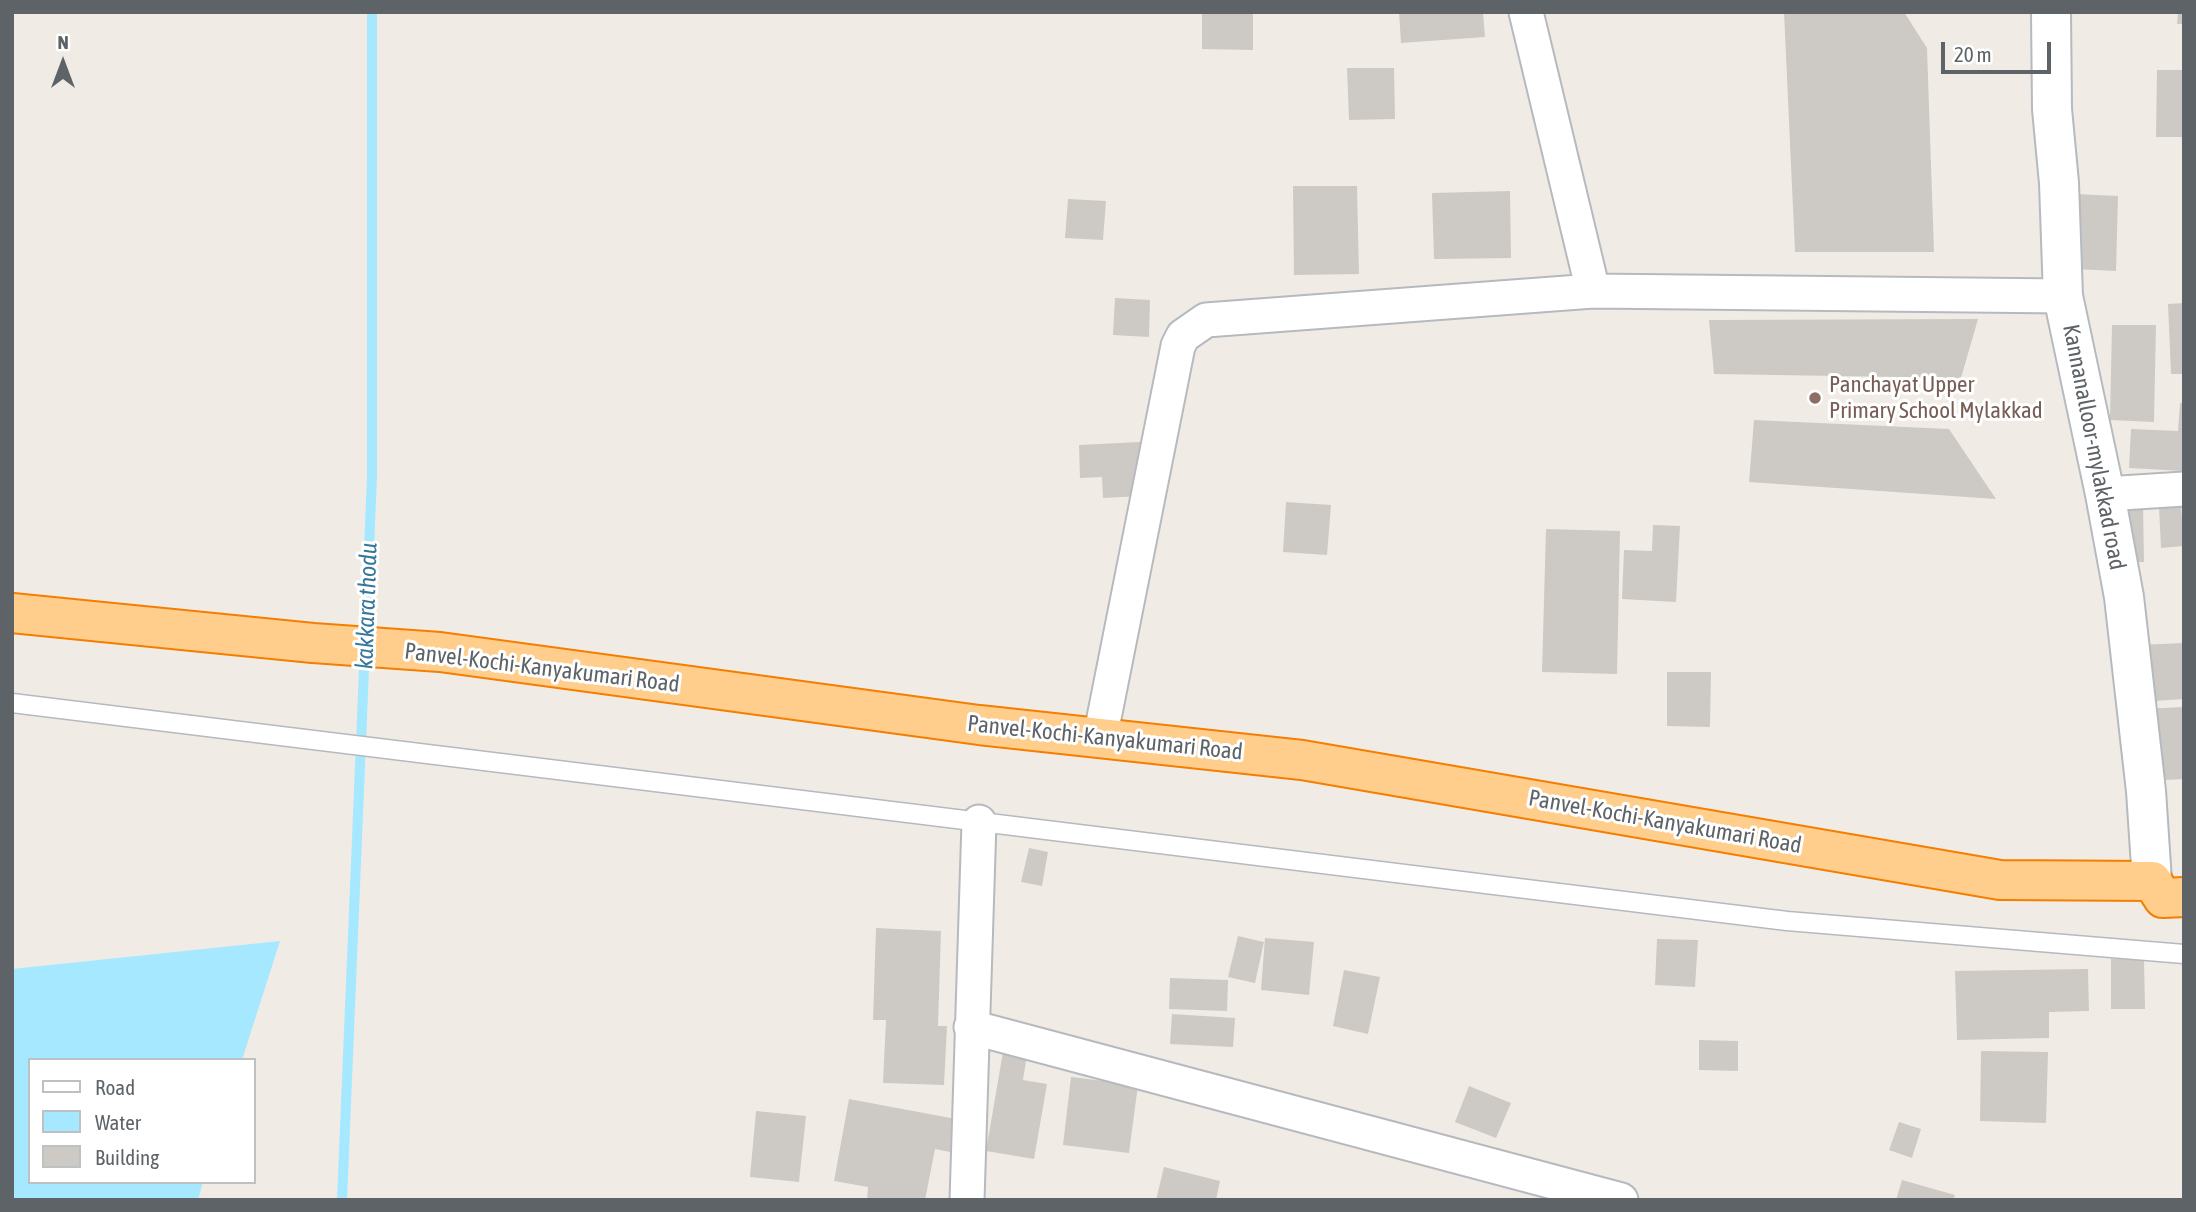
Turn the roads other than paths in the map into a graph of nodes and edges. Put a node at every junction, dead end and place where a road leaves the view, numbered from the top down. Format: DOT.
graph roads {
  1 [pos="1526,12"];
  2 [pos="2051,12"];
  3 [pos="1593,291"];
  4 [pos="2063,296"];
  5 [pos="2184,489"];
  6 [pos="2105,494"];
  7 [pos="12,613"];
  8 [pos="12,703"];
  9 [pos="1100,738"];
  10 [pos="979,822"];
  11 [pos="2168,889"];
  12 [pos="2184,954"];
  13 [pos="971,1027"];
  14 [pos="967,1200"];
  15 [pos="1621,1200"];
  1 -- 3 [label="street"];
  2 -- 4 [label="main road, Kannanalloor-mylakkad road"];
  3 -- 4 [label="street"];
  3 -- 9 [label="street"];
  4 -- 6 [label="main road, Kannanalloor-mylakkad road"];
  5 -- 6 [label="street"];
  6 -- 11 [label="main road, Kannanalloor-mylakkad road"];
  7 -- 9 [label="highway, Panvel-Kochi-Kanyakumari Road"];
  8 -- 10 [label="lane"];
  9 -- 11 [label="highway, Panvel-Kochi-Kanyakumari Road"];
  10 -- 12 [label="lane"];
  10 -- 13 [label="street"];
  13 -- 14 [label="street"];
  13 -- 15 [label="street"];
}
